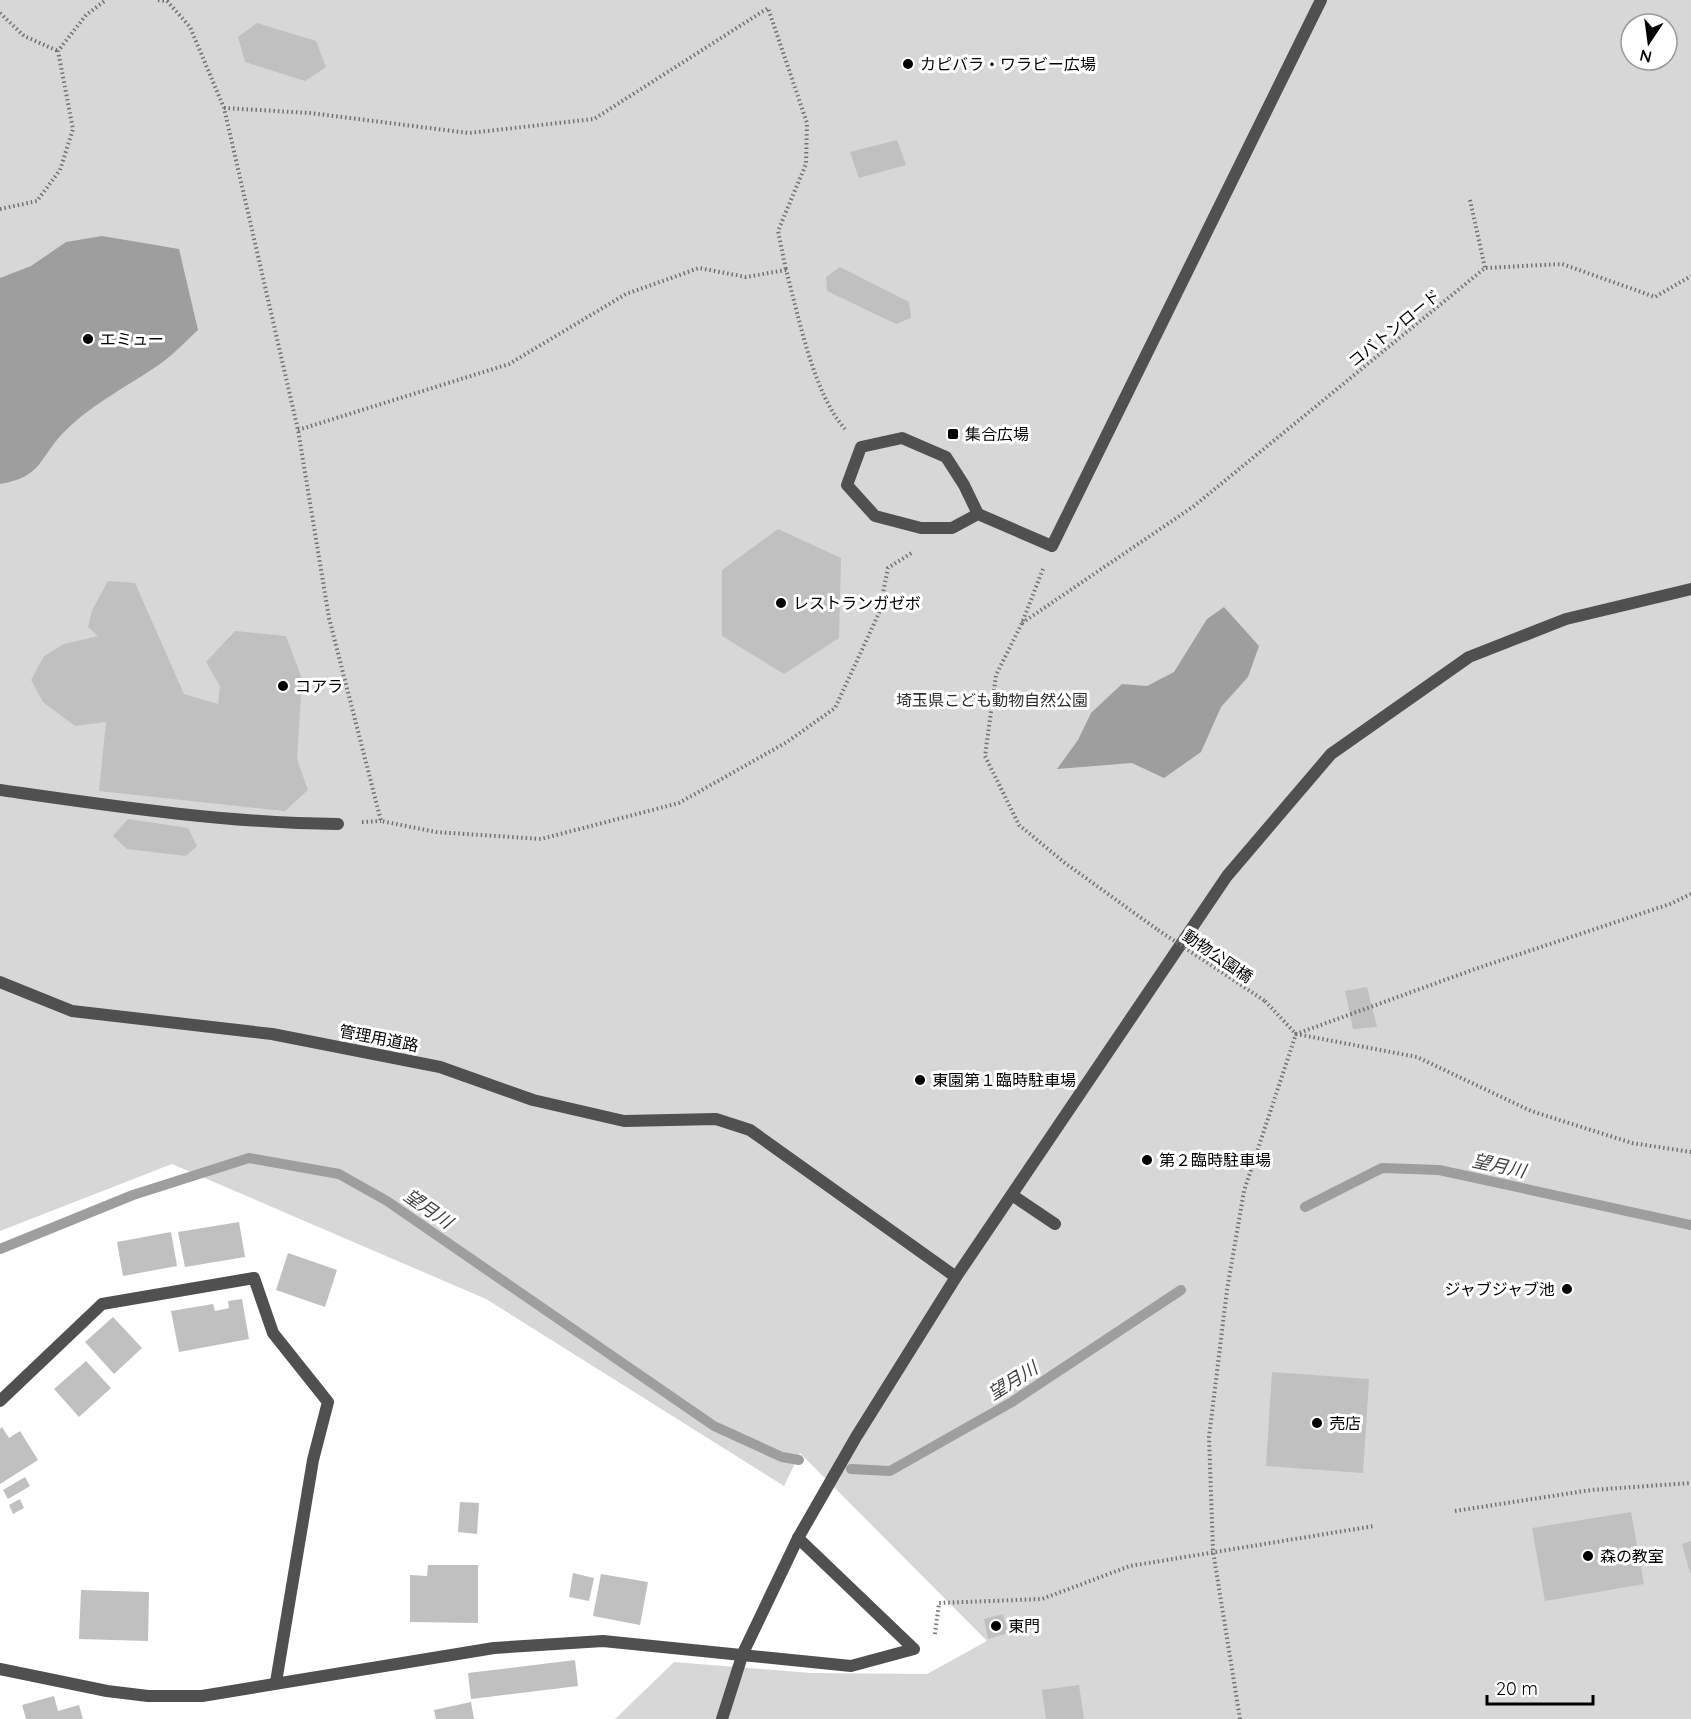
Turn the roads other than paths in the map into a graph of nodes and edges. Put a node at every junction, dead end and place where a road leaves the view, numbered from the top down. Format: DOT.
graph roads {
  1 [pos="1321,0"];
  2 [pos="978,514"];
  3 [pos="1691,589"];
  4 [pos="0,790"];
  5 [pos="338,824"];
  6 [pos="0,982"];
  7 [pos="1012,1195"];
  8 [pos="1055,1224"];
  9 [pos="956,1277"];
  10 [pos="0,1401"];
  11 [pos="798,1538"];
  12 [pos="743,1653"];
  13 [pos="0,1669"];
  14 [pos="276,1682"];
  15 [pos="722,1719"];
  1 -- 2 [label="street"];
  2 -- 2 [label="street"];
  3 -- 7 [label="street"];
  4 -- 5 [label="street"];
  6 -- 9 [label="street, 管理用道路"];
  7 -- 8 [label="street"];
  7 -- 9 [label="street"];
  9 -- 11 [label="street"];
  10 -- 14 [label="street"];
  11 -- 12 [label="street"];
  11 -- 12 [label="street"];
  12 -- 14 [label="street"];
  12 -- 15 [label="street"];
  13 -- 14 [label="street"];
}
